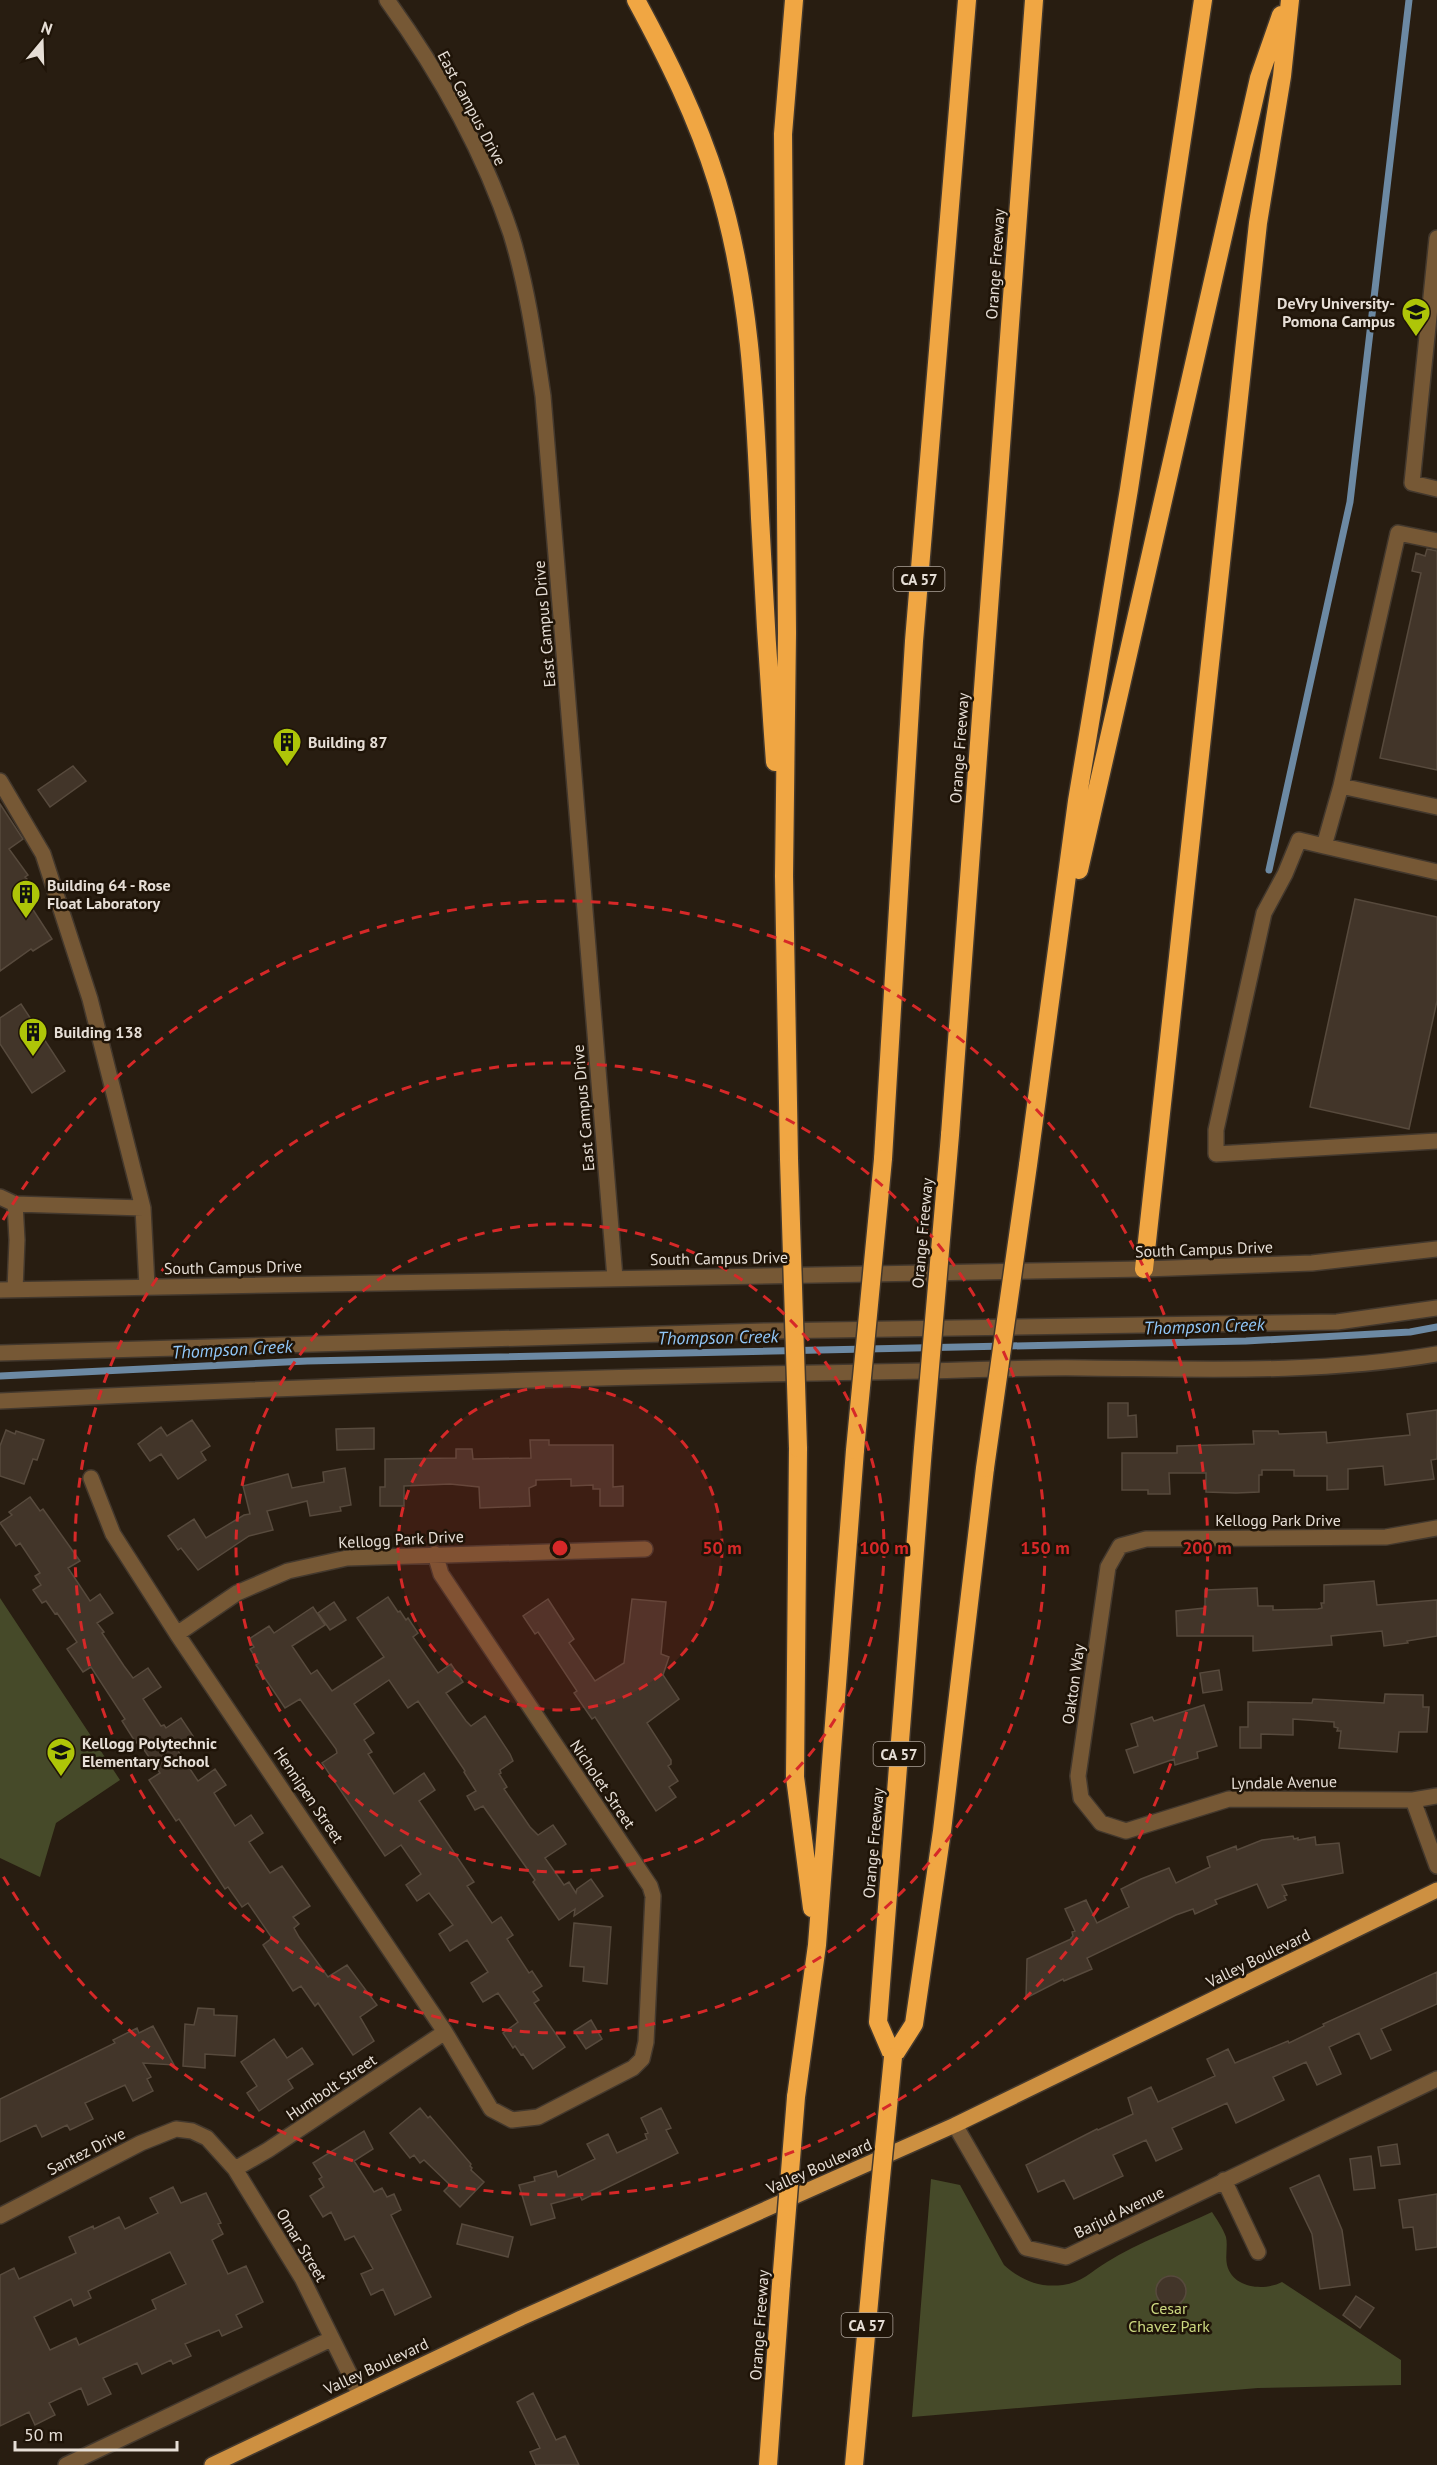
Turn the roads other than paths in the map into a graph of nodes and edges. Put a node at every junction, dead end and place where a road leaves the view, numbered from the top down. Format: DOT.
graph roads {
  1 [pos="387,0"];
  2 [pos="636,0"];
  3 [pos="794,0"];
  4 [pos="967,0"];
  5 [pos="1034,0"];
  6 [pos="1203,0"];
  7 [pos="1288,0"];
  8 [pos="1437,238"];
  9 [pos="1437,489"];
  10 [pos="1437,541"];
  11 [pos="0,781"];
  12 [pos="1341,786"];
  13 [pos="1437,807"];
  14 [pos="1324,846"];
  15 [pos="1437,872"];
  16 [pos="784,876"];
  17 [pos="1052,995"];
  18 [pos="1437,1141"];
  19 [pos="0,1197"];
  20 [pos="15,1204"];
  21 [pos="143,1208"];
  22 [pos="1437,1249"];
  23 [pos="1144,1269"];
  24 [pos="615,1278"];
  25 [pos="147,1286"];
  26 [pos="7,1290"];
  27 [pos="1437,1308"];
  28 [pos="0,1353"];
  29 [pos="1437,1354"];
  30 [pos="0,1401"];
  31 [pos="91,1478"];
  32 [pos="1437,1528"];
  33 [pos="1120,1546"];
  34 [pos="645,1549"];
  35 [pos="435,1554"];
  36 [pos="177,1634"];
  37 [pos="1437,1796"];
  38 [pos="1413,1800"];
  39 [pos="1101,1823"];
  40 [pos="1437,1866"];
  41 [pos="1437,1890"];
  42 [pos="817,1945"];
  43 [pos="445,2032"];
  44 [pos="893,2057"];
  45 [pos="1437,2079"];
  46 [pos="512,2120"];
  47 [pos="954,2125"];
  48 [pos="192,2131"];
  49 [pos="235,2169"];
  50 [pos="1224,2180"];
  51 [pos="0,2216"];
  52 [pos="1258,2252"];
  53 [pos="331,2339"];
  54 [pos="359,2393"];
  55 [pos="66,2465"];
  56 [pos="212,2465"];
  57 [pos="768,2465"];
  58 [pos="854,2465"];
  1 -- 24 [label="street, East Campus Drive"];
  2 -- 16 [label="highway"];
  3 -- 16 [label="highway"];
  4 -- 42 [label="highway, Orange Freeway / CA 57, bridge"];
  5 -- 44 [label="highway, Orange Freeway / CA 57, bridge"];
  6 -- 17 [label="highway"];
  7 -- 17 [label="highway"];
  7 -- 23 [label="highway"];
  8 -- 9 [label="street"];
  10 -- 12 [label="street"];
  11 -- 21 [label="street"];
  12 -- 13 [label="street"];
  12 -- 14 [label="street"];
  14 -- 15 [label="street"];
  14 -- 18 [label="street"];
  16 -- 42 [label="highway, bridge"];
  17 -- 44 [label="highway, bridge"];
  19 -- 20 [label="street"];
  20 -- 21 [label="street"];
  20 -- 26 [label="street"];
  21 -- 25 [label="street"];
  22 -- 23 [label="street, South Campus Drive"];
  23 -- 24 [label="street, South Campus Drive"];
  24 -- 25 [label="street, South Campus Drive"];
  25 -- 26 [label="street, South Campus Drive"];
  27 -- 28 [label="street"];
  29 -- 30 [label="street"];
  31 -- 36 [label="street, Hennipen Street"];
  32 -- 33 [label="street, Kellogg Park Drive"];
  33 -- 39 [label="street, Oakton Way"];
  34 -- 35 [label="street, Kellogg Park Drive"];
  35 -- 36 [label="street, Kellogg Park Drive"];
  35 -- 46 [label="street, Nicholet Street"];
  36 -- 43 [label="street, Hennipen Street"];
  37 -- 38 [label="street, Lyndale Avenue"];
  38 -- 39 [label="street, Lyndale Avenue"];
  38 -- 40 [label="street"];
  41 -- 47 [label="main road, Valley Boulevard"];
  42 -- 57 [label="highway, Orange Freeway / CA 57, bridge"];
  43 -- 46 [label="street, Hennipen Street"];
  43 -- 49 [label="street, Humbolt Street"];
  44 -- 58 [label="highway, Orange Freeway / CA 57, bridge"];
  45 -- 50 [label="street, Barjud Avenue"];
  47 -- 50 [label="street, Barjud Avenue"];
  47 -- 54 [label="main road, Valley Boulevard"];
  48 -- 49 [label="street, Omar Street"];
  48 -- 51 [label="street, Santez Drive"];
  49 -- 53 [label="street, Omar Street"];
  50 -- 52 [label="street"];
  53 -- 54 [label="street, Omar Street"];
  53 -- 55 [label="street"];
  54 -- 56 [label="main road, Valley Boulevard"];
}
